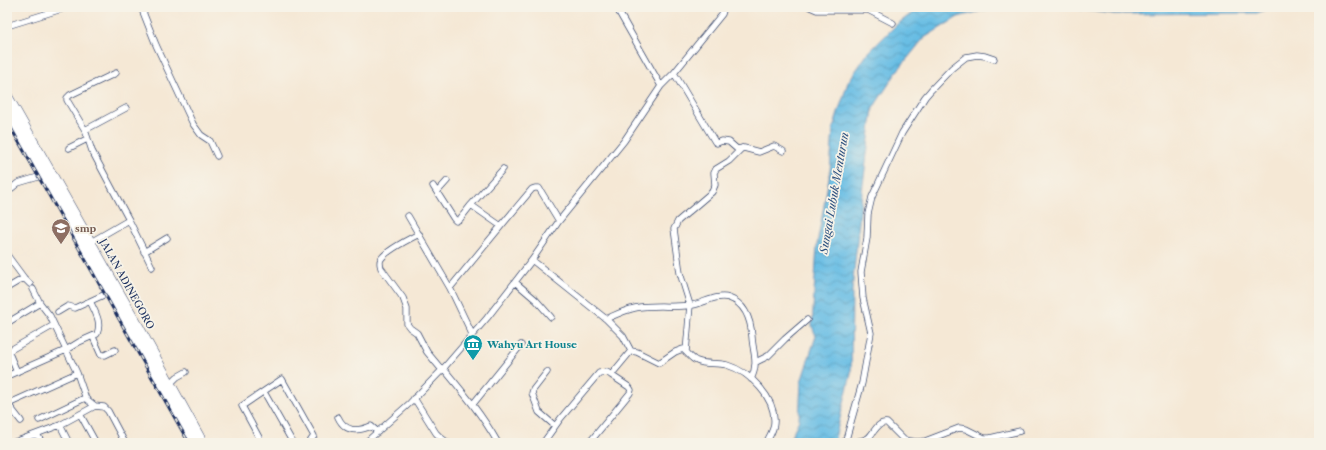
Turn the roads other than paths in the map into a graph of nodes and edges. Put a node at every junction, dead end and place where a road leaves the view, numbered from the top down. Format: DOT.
graph roads {
  1 [pos="68,7"];
  2 [pos="141,7"];
  3 [pos="616,7"];
  4 [pos="724,7"];
  5 [pos="810,7"];
  6 [pos="892,23"];
  7 [pos="7,26"];
  8 [pos="994,59"];
  9 [pos="116,73"];
  10 [pos="674,73"];
  11 [pos="661,86"];
  12 [pos="7,94"];
  13 [pos="126,108"];
  14 [pos="7,110"];
  15 [pos="85,130"];
  16 [pos="87,139"];
  17 [pos="69,148"];
  18 [pos="742,148"];
  19 [pos="783,151"];
  20 [pos="217,156"];
  21 [pos="503,169"];
  22 [pos="45,175"];
  23 [pos="447,181"];
  24 [pos="433,186"];
  25 [pos="438,191"];
  26 [pos="7,192"];
  27 [pos="471,205"];
  28 [pos="408,216"];
  29 [pos="129,220"];
  30 [pos="559,221"];
  31 [pos="501,226"];
  32 [pos="419,234"];
  33 [pos="167,238"];
  34 [pos="92,242"];
  35 [pos="144,252"];
  36 [pos="7,255"];
  37 [pos="532,260"];
  38 [pos="152,267"];
  39 [pos="24,278"];
  40 [pos="515,282"];
  41 [pos="7,288"];
  42 [pos="450,288"];
  43 [pos="110,292"];
  44 [pos="90,301"];
  45 [pos="40,303"];
  46 [pos="690,305"];
  47 [pos="58,312"];
  48 [pos="128,317"];
  49 [pos="551,317"];
  50 [pos="606,319"];
  51 [pos="806,320"];
  52 [pos="7,323"];
  53 [pos="54,325"];
  54 [pos="136,329"];
  55 [pos="472,334"];
  56 [pos="93,336"];
  57 [pos="521,345"];
  58 [pos="66,350"];
  59 [pos="115,350"];
  60 [pos="631,351"];
  61 [pos="7,352"];
  62 [pos="686,352"];
  63 [pos="756,362"];
  64 [pos="443,369"];
  65 [pos="18,372"];
  66 [pos="186,372"];
  67 [pos="547,372"];
  68 [pos="77,373"];
  69 [pos="611,375"];
  70 [pos="7,376"];
  71 [pos="750,378"];
  72 [pos="170,384"];
  73 [pos="264,392"];
  74 [pos="85,398"];
  75 [pos="414,398"];
  76 [pos="7,404"];
  77 [pos="473,404"];
  78 [pos="95,406"];
  79 [pos="80,414"];
  80 [pos="338,417"];
  81 [pos="39,420"];
  82 [pos="21,421"];
  83 [pos="60,425"];
  84 [pos="555,426"];
  85 [pos="1020,431"];
  86 [pos="378,432"];
  87 [pos="37,434"];
  88 [pos="545,442"];
  89 [pos="14,443"];
  90 [pos="42,443"];
  91 [pos="69,443"];
  92 [pos="96,443"];
  93 [pos="125,443"];
  94 [pos="196,443"];
  95 [pos="262,443"];
  96 [pos="293,443"];
  97 [pos="309,443"];
  98 [pos="365,443"];
  99 [pos="448,443"];
  100 [pos="498,443"];
  101 [pos="589,443"];
  102 [pos="766,443"];
  103 [pos="846,443"];
  1 -- 7 [label="street"];
  2 -- 20 [label="street"];
  3 -- 11 [label="street"];
  4 -- 10 [label="street"];
  5 -- 6 [label="street"];
  8 -- 103 [label="street"];
  9 -- 15 [label="street"];
  10 -- 11 [label="street"];
  10 -- 18 [label="street"];
  11 -- 30 [label="street"];
  12 -- 34 [label="highway, JALAN ADINEGORO"];
  13 -- 15 [label="street"];
  14 -- 22 [label="highway, JALAN ADINEGORO"];
  15 -- 16 [label="street"];
  16 -- 17 [label="street"];
  16 -- 29 [label="street"];
  18 -- 19 [label="street"];
  18 -- 46 [label="street"];
  21 -- 27 [label="street"];
  22 -- 26 [label="street"];
  22 -- 43 [label="highway, JALAN ADINEGORO"];
  23 -- 25 [label="street"];
  24 -- 25 [label="street"];
  25 -- 27 [label="street"];
  27 -- 31 [label="street"];
  28 -- 32 [label="street"];
  29 -- 34 [label="street"];
  29 -- 35 [label="street"];
  30 -- 31 [label="street"];
  30 -- 37 [label="street"];
  31 -- 42 [label="street"];
  32 -- 42 [label="street"];
  32 -- 64 [label="street"];
  33 -- 35 [label="street"];
  34 -- 48 [label="highway, JALAN ADINEGORO"];
  35 -- 38 [label="street"];
  36 -- 39 [label="street"];
  37 -- 40 [label="street"];
  37 -- 50 [label="street"];
  39 -- 41 [label="street"];
  39 -- 45 [label="street"];
  40 -- 49 [label="street"];
  40 -- 55 [label="street"];
  42 -- 55 [label="street"];
  43 -- 44 [label="street"];
  43 -- 48 [label="highway, JALAN ADINEGORO"];
  44 -- 47 [label="street"];
  44 -- 56 [label="street"];
  45 -- 52 [label="street"];
  45 -- 53 [label="street"];
  46 -- 50 [label="street"];
  46 -- 62 [label="street"];
  46 -- 63 [label="street"];
  48 -- 54 [label="highway, JALAN ADINEGORO"];
  50 -- 60 [label="street"];
  51 -- 63 [label="street"];
  53 -- 58 [label="street"];
  53 -- 61 [label="street"];
  54 -- 72 [label="highway, JALAN ADINEGORO"];
  54 -- 94 [label="highway, JALAN ADINEGORO"];
  55 -- 64 [label="street"];
  56 -- 58 [label="street"];
  56 -- 59 [label="street"];
  57 -- 77 [label="street"];
  58 -- 65 [label="street"];
  58 -- 68 [label="street"];
  60 -- 62 [label="street"];
  60 -- 69 [label="street"];
  61 -- 65 [label="street"];
  62 -- 71 [label="street"];
  63 -- 71 [label="street"];
  64 -- 75 [label="street"];
  64 -- 77 [label="street"];
  65 -- 70 [label="street"];
  66 -- 72 [label="street"];
  67 -- 84 [label="street"];
  68 -- 74 [label="street"];
  68 -- 76 [label="street"];
  69 -- 84 [label="street"];
  69 -- 101 [label="street"];
  71 -- 102 [label="street"];
  72 -- 94 [label="highway, JALAN ADINEGORO"];
  73 -- 95 [label="street"];
  73 -- 96 [label="street"];
  73 -- 97 [label="street"];
  74 -- 78 [label="street"];
  74 -- 81 [label="street"];
  75 -- 86 [label="street"];
  75 -- 99 [label="street"];
  76 -- 82 [label="street"];
  77 -- 100 [label="street"];
  78 -- 79 [label="street"];
  78 -- 93 [label="street"];
  79 -- 83 [label="street"];
  79 -- 92 [label="street"];
  80 -- 86 [label="street"];
  83 -- 87 [label="street"];
  83 -- 91 [label="street"];
  84 -- 88 [label="street"];
  85 -- 103 [label="street"];
  86 -- 98 [label="street"];
  87 -- 89 [label="street"];
  87 -- 90 [label="street"];
}
